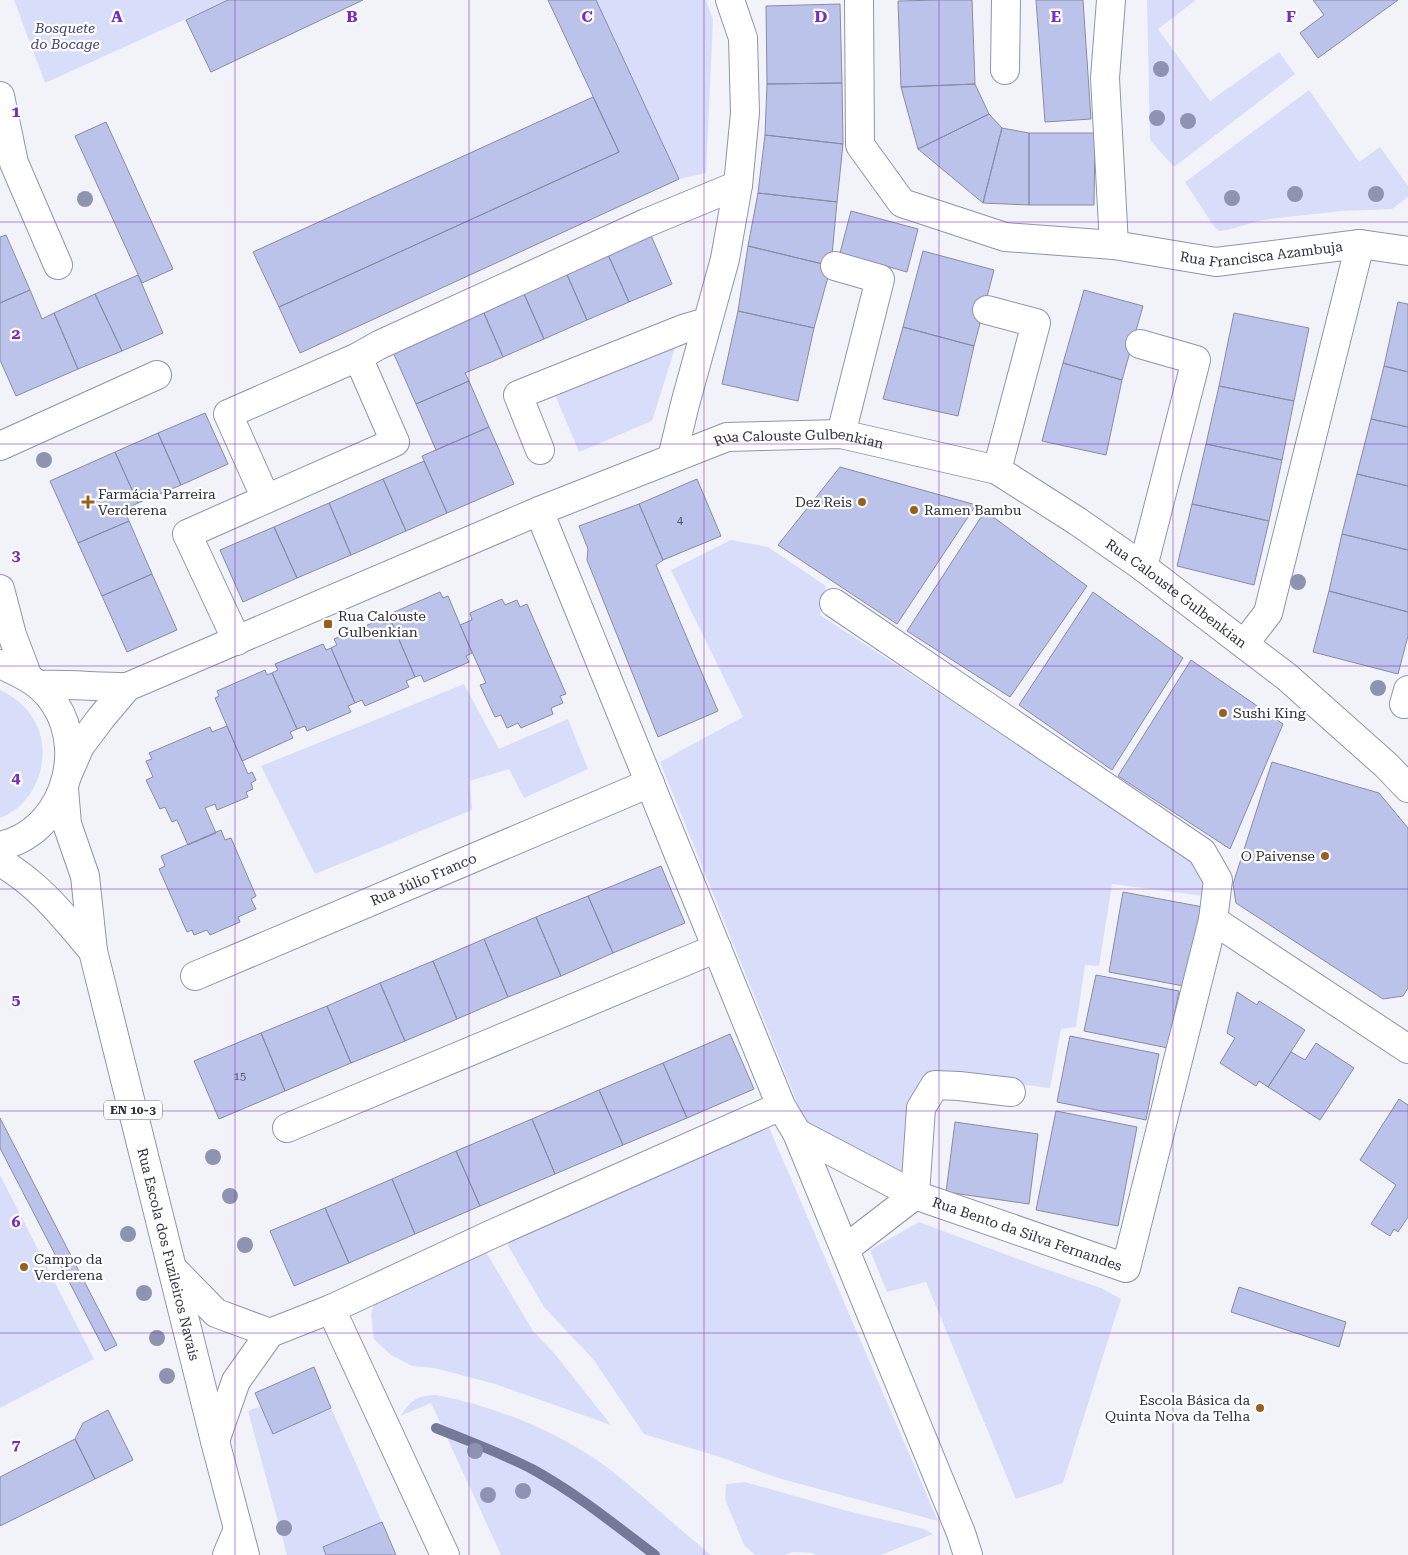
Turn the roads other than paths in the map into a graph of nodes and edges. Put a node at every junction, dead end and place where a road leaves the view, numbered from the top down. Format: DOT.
graph roads {
  1 [pos="730,0"];
  2 [pos="859,0"];
  3 [pos="1006,0"];
  4 [pos="1111,0"];
  5 [pos="1005,70"];
  6 [pos="0,96"];
  7 [pos="738,185"];
  8 [pos="1360,244"];
  9 [pos="1114,245"];
  10 [pos="1408,251"];
  11 [pos="58,265"];
  12 [pos="835,266"];
  13 [pos="987,310"];
  14 [pos="707,322"];
  15 [pos="1140,344"];
  16 [pos="358,357"];
  17 [pos="157,375"];
  18 [pos="841,434"];
  19 [pos="0,446"];
  20 [pos="540,450"];
  21 [pos="672,458"];
  22 [pos="997,470"];
  23 [pos="266,499"];
  24 [pos="540,511"];
  25 [pos="1142,566"];
  26 [pos="0,589"];
  27 [pos="834,603"];
  28 [pos="238,641"];
  29 [pos="1244,644"];
  30 [pos="0,664"];
  31 [pos="33,681"];
  32 [pos="127,687"];
  33 [pos="66,782"];
  34 [pos="650,783"];
  35 [pos="1408,788"];
  36 [pos="0,846"];
  37 [pos="0,862"];
  38 [pos="1213,920"];
  39 [pos="717,948"];
  40 [pos="93,951"];
  41 [pos="196,976"];
  42 [pos="1407,1045"];
  43 [pos="1011,1092"];
  44 [pos="781,1106"];
  45 [pos="287,1128"];
  46 [pos="797,1133"];
  47 [pos="915,1195"];
  48 [pos="845,1249"];
  49 [pos="172,1268"];
  50 [pos="332,1309"];
  51 [pos="270,1333"];
  52 [pos="215,1441"];
  53 [pos="238,1529"];
  54 [pos="227,1555"];
  55 [pos="245,1555"];
  56 [pos="445,1555"];
  57 [pos="968,1555"];
  1 -- 7 [label="street"];
  2 -- 9 [label="street, Rua Francisca Azambuja"];
  3 -- 5 [label="street"];
  4 -- 9 [label="street"];
  6 -- 11 [label="street"];
  7 -- 14 [label="street"];
  7 -- 16 [label="street"];
  8 -- 9 [label="street, Rua Francisca Azambuja"];
  8 -- 10 [label="street, Rua Francisca Azambuja"];
  8 -- 29 [label="street"];
  12 -- 18 [label="street"];
  13 -- 22 [label="street"];
  14 -- 20 [label="street"];
  14 -- 21 [label="street"];
  15 -- 25 [label="street"];
  16 -- 23 [label="street"];
  16 -- 23 [label="street"];
  17 -- 19 [label="street"];
  18 -- 21 [label="street, Rua Calouste Gulbenkian"];
  18 -- 22 [label="street, Rua Calouste Gulbenkian"];
  21 -- 24 [label="street, Rua Calouste Gulbenkian"];
  22 -- 25 [label="street, Rua Calouste Gulbenkian"];
  23 -- 28 [label="street"];
  24 -- 28 [label="street, Rua Calouste Gulbenkian"];
  24 -- 34 [label="street"];
  25 -- 29 [label="street, Rua Calouste Gulbenkian"];
  26 -- 31 [label="street"];
  27 -- 38 [label="street"];
  28 -- 32 [label="street, Rua Calouste Gulbenkian"];
  29 -- 35 [label="street, Rua Calouste Gulbenkian"];
  30 -- 31 [label="street"];
  31 -- 32 [label="street, Rua Calouste Gulbenkian"];
  31 -- 33 [label="street"];
  32 -- 33 [label="street, Rua Calouste Gulbenkian"];
  33 -- 36 [label="street, Rua Calouste Gulbenkian"];
  33 -- 40 [label="street, Rua Escola dos Fuzileiros Navais / EN 10-3"];
  34 -- 39 [label="street"];
  34 -- 41 [label="street, Rua Júlio Franco"];
  37 -- 40 [label="street, Rua Escola dos Fuzileiros Navais / EN 10-3"];
  38 -- 42 [label="street"];
  38 -- 47 [label="street, Rua Bento da Silva Fernandes"];
  39 -- 44 [label="street"];
  39 -- 45 [label="street"];
  40 -- 49 [label="street, Rua Escola dos Fuzileiros Navais / EN 10-3"];
  43 -- 47 [label="street"];
  44 -- 46 [label="street"];
  44 -- 50 [label="street"];
  46 -- 47 [label="street, Rua Bento da Silva Fernandes"];
  46 -- 48 [label="street"];
  47 -- 48 [label="street"];
  48 -- 57 [label="street"];
  49 -- 51 [label="street"];
  49 -- 52 [label="street, Rua Escola dos Fuzileiros Navais / EN 10-3"];
  50 -- 51 [label="street"];
  50 -- 56 [label="street"];
  51 -- 52 [label="street"];
  52 -- 53 [label="street, Rua Escola dos Fuzileiros Navais / EN 10-3"];
  53 -- 54 [label="street"];
  53 -- 55 [label="street, Rua Escola dos Fuzileiros Navais / EN 10-3"];
}
